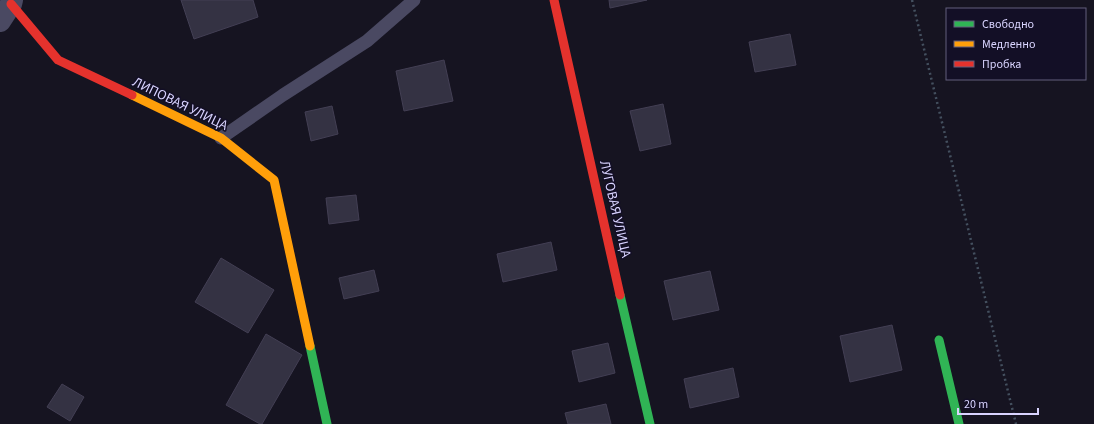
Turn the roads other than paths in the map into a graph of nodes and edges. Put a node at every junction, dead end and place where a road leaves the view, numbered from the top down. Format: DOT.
graph roads {
  1 [pos="414,0"];
  2 [pos="554,0"];
  3 [pos="8,8"];
  4 [pos="221,138"];
  5 [pos="939,340"];
  6 [pos="327,424"];
  7 [pos="650,424"];
  8 [pos="959,424"];
  1 -- 4 [label="lane"];
  2 -- 7 [label="street, ЛУГОВАЯ УЛИЦА"];
  3 -- 4 [label="street, ЛИПОВАЯ УЛИЦА"];
  4 -- 6 [label="street, ЛИПОВАЯ УЛИЦА"];
  5 -- 8 [label="street"];
}
